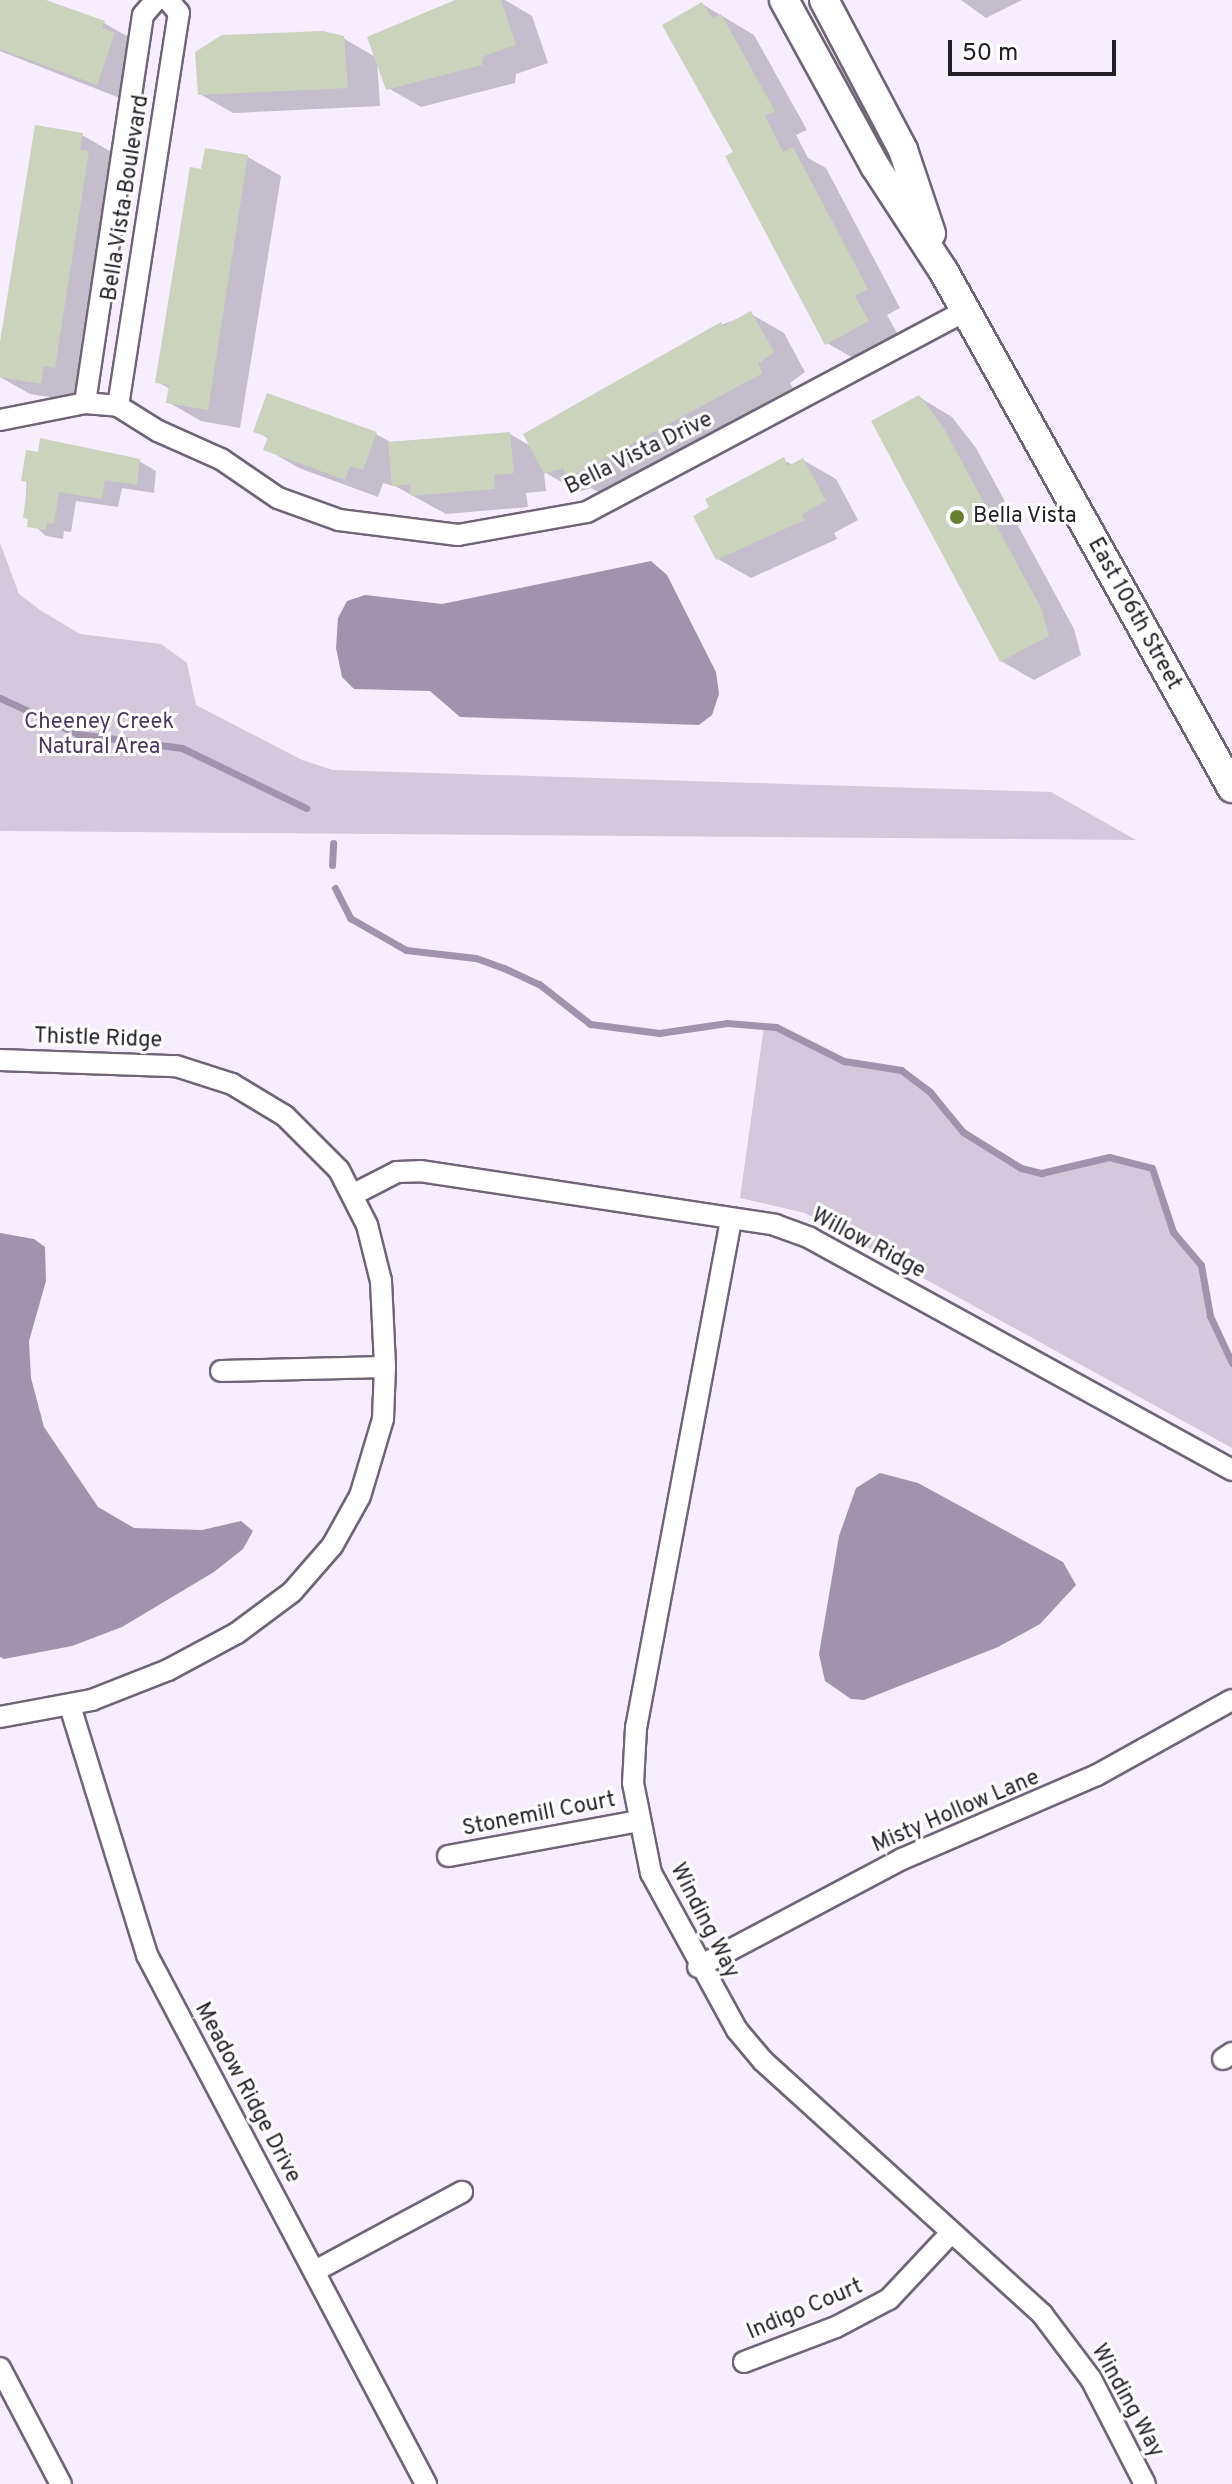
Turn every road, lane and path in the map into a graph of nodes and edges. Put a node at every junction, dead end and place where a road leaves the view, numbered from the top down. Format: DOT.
graph roads {
  1 [pos="156,0"];
  2 [pos="168,0"];
  3 [pos="784,0"];
  4 [pos="824,0"];
  5 [pos="944,272"];
  6 [pos="965,311"];
  7 [pos="85,403"];
  8 [pos="118,406"];
  9 [pos="0,420"];
  10 [pos="1232,788"];
  11 [pos="0,1060"];
  12 [pos="354,1194"];
  13 [pos="731,1220"];
  14 [pos="385,1367"];
  15 [pos="221,1371"];
  16 [pos="1232,1470"];
  17 [pos="1232,1700"];
  18 [pos="70,1706"];
  19 [pos="0,1717"];
  20 [pos="638,1821"];
  21 [pos="448,1856"];
  22 [pos="698,1967"];
  23 [pos="462,2192"];
  24 [pos="951,2233"];
  25 [pos="315,2271"];
  26 [pos="744,2362"];
  27 [pos="0,2368"];
  28 [pos="61,2484"];
  29 [pos="426,2484"];
  30 [pos="1145,2484"];
  1 -- 7 [label="street, Bella Vista Boulevard"];
  2 -- 8 [label="street, Bella Vista Boulevard"];
  3 -- 5 [label="main road, East 106th Street"];
  4 -- 5 [label="main road, East 106th Street"];
  5 -- 6 [label="main road, East 106th Street"];
  6 -- 8 [label="street, Bella Vista Drive"];
  6 -- 10 [label="main road, East 106th Street"];
  7 -- 8 [label="street, Bella Vista Drive"];
  7 -- 9 [label="street, Bella Vista Drive"];
  11 -- 12 [label="street, Thistle Ridge"];
  12 -- 13 [label="street, Willow Ridge"];
  12 -- 14 [label="street, Thistle Ridge"];
  13 -- 16 [label="street, Willow Ridge"];
  13 -- 20 [label="street, Winding Way"];
  14 -- 15 [label="street"];
  14 -- 18 [label="street, Thistle Ridge"];
  17 -- 22 [label="street, Misty Hollow Lane"];
  18 -- 19 [label="street, Thistle Ridge"];
  18 -- 25 [label="street, Meadow Ridge Drive"];
  20 -- 21 [label="street, Stonemill Court"];
  20 -- 22 [label="street, Winding Way"];
  22 -- 24 [label="street, Winding Way"];
  23 -- 25 [label="street"];
  24 -- 26 [label="street, Indigo Court"];
  24 -- 30 [label="street, Winding Way"];
  25 -- 29 [label="street, Meadow Ridge Drive"];
  27 -- 28 [label="street"];
}
